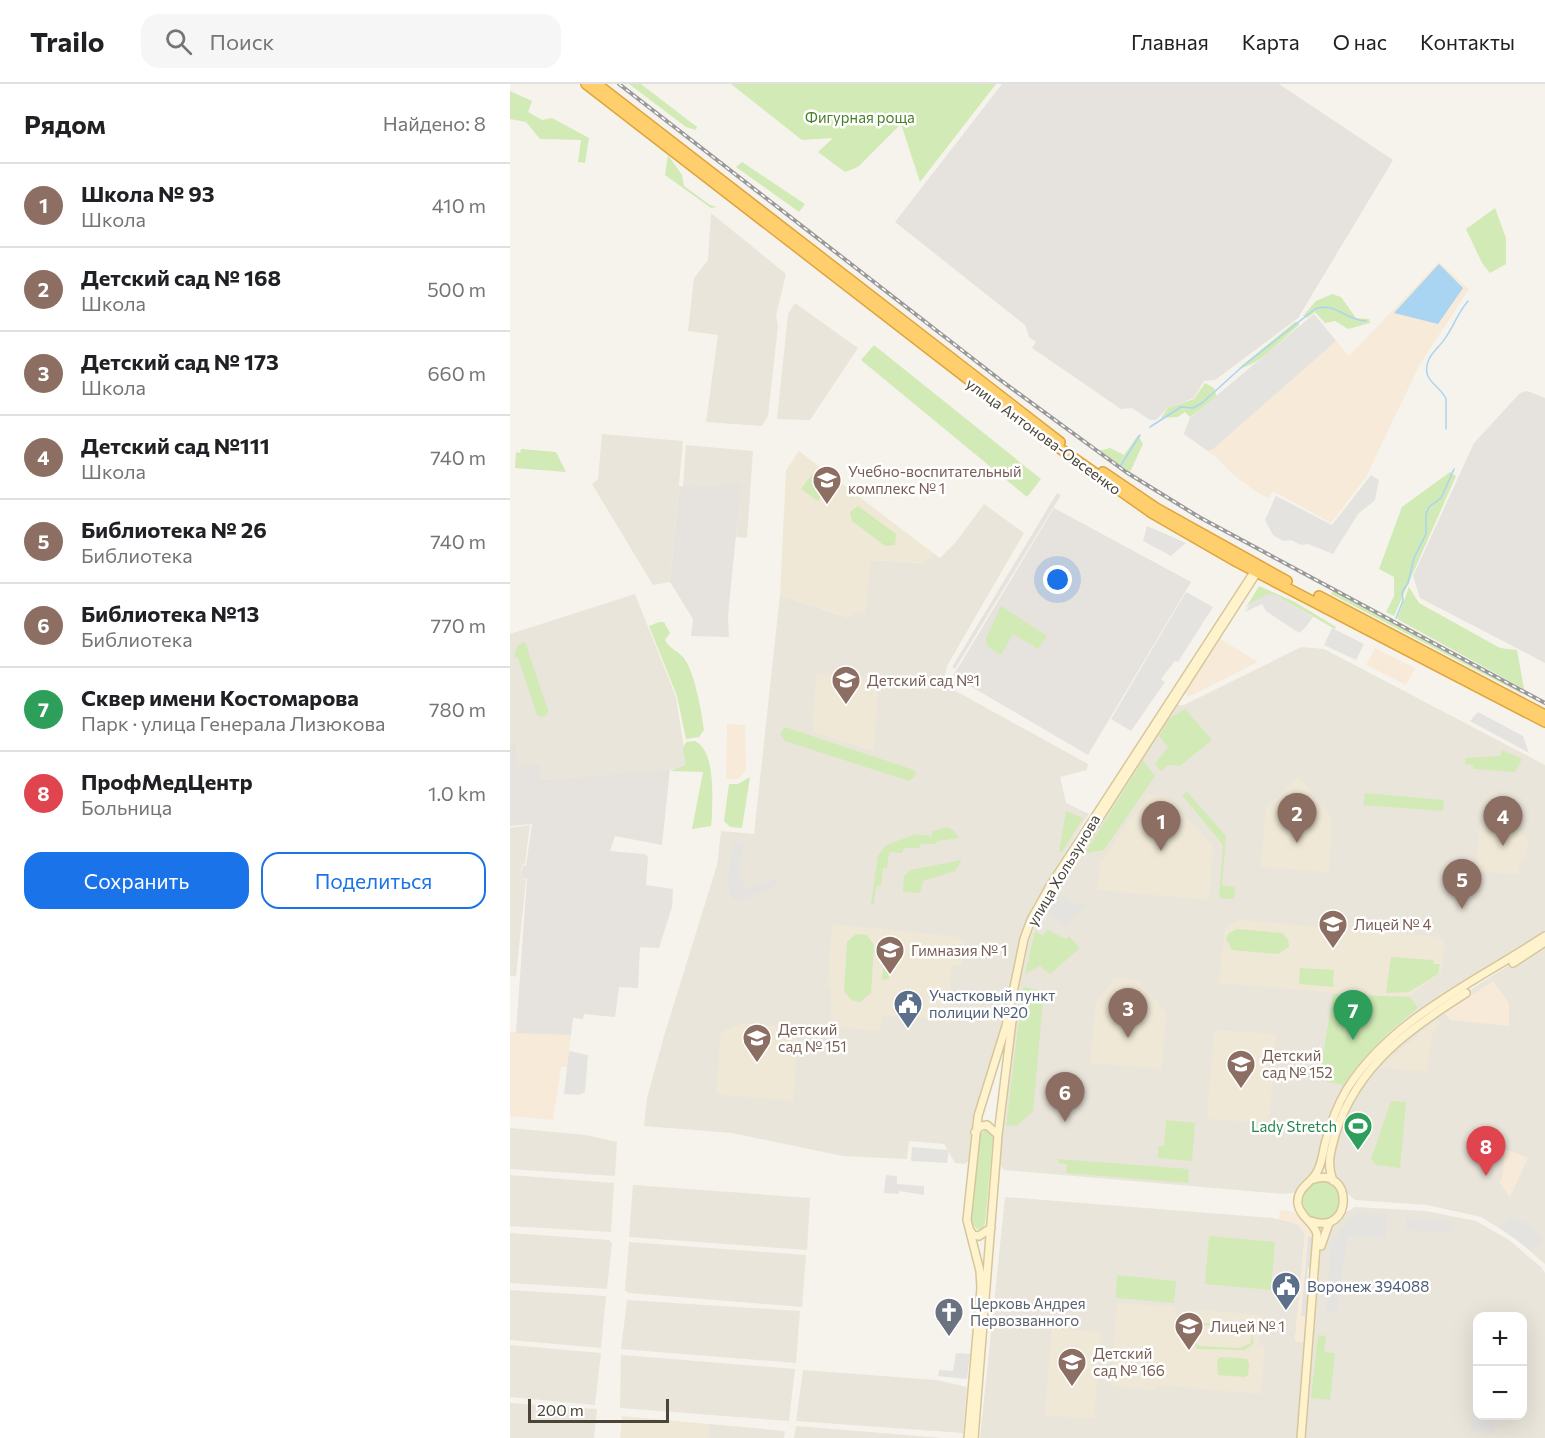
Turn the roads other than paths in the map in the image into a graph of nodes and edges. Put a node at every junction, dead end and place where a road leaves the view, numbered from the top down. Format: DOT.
graph roads {
  1 [pos="586,84"];
  2 [pos="597,84"];
  3 [pos="1237,562"];
  4 [pos="1257,570"];
  5 [pos="1270,579"];
  6 [pos="1245,589"];
  7 [pos="1545,715"];
  8 [pos="1545,722"];
  9 [pos="1052,887"];
  10 [pos="1545,936"];
  11 [pos="1545,942"];
  12 [pos="1435,1009"];
  13 [pos="997,1054"];
  14 [pos="1007,1056"];
  15 [pos="975,1133"];
  16 [pos="998,1135"];
  17 [pos="1310,1180"];
  18 [pos="1333,1181"];
  19 [pos="1309,1220"];
  20 [pos="1329,1223"];
  21 [pos="969,1228"];
  22 [pos="990,1228"];
  23 [pos="968,1438"];
  24 [pos="974,1438"];
  25 [pos="1303,1438"];
  1 -- 3 [label="highway, улица Антонова-Овсеенко"];
  2 -- 4 [label="highway, улица Антонова-Овсеенко"];
  3 -- 4 [label="highway, улица Антонова-Овсеенко"];
  3 -- 6 [label="main road"];
  4 -- 5 [label="highway, улица Антонова-Овсеенко"];
  4 -- 6 [label="main road, улица Хользунова"];
  4 -- 7 [label="highway, улица Антонова-Овсеенко"];
  5 -- 6 [label="main road"];
  5 -- 8 [label="highway, улица Антонова-Овсеенко"];
  6 -- 9 [label="main road, улица Хользунова"];
  9 -- 13 [label="main road, улица Хользунова"];
  9 -- 14 [label="main road, улица Хользунова"];
  10 -- 12 [label="main road"];
  11 -- 12 [label="main road"];
  12 -- 17 [label="main road"];
  12 -- 18 [label="main road"];
  13 -- 14 [label="main road"];
  13 -- 15 [label="main road, улица Хользунова"];
  14 -- 16 [label="main road, улица Хользунова"];
  15 -- 16 [label="main road"];
  15 -- 21 [label="main road, улица Хользунова"];
  16 -- 22 [label="main road, улица Хользунова"];
  17 -- 18 [label="main road"];
  17 -- 19 [label="main road"];
  18 -- 20 [label="main road"];
  19 -- 20 [label="main road"];
  19 -- 25 [label="main road"];
  20 -- 25 [label="main road"];
  21 -- 22 [label="main road"];
  21 -- 23 [label="main road, улица Хользунова"];
  22 -- 24 [label="main road, улица Хользунова"];
}
